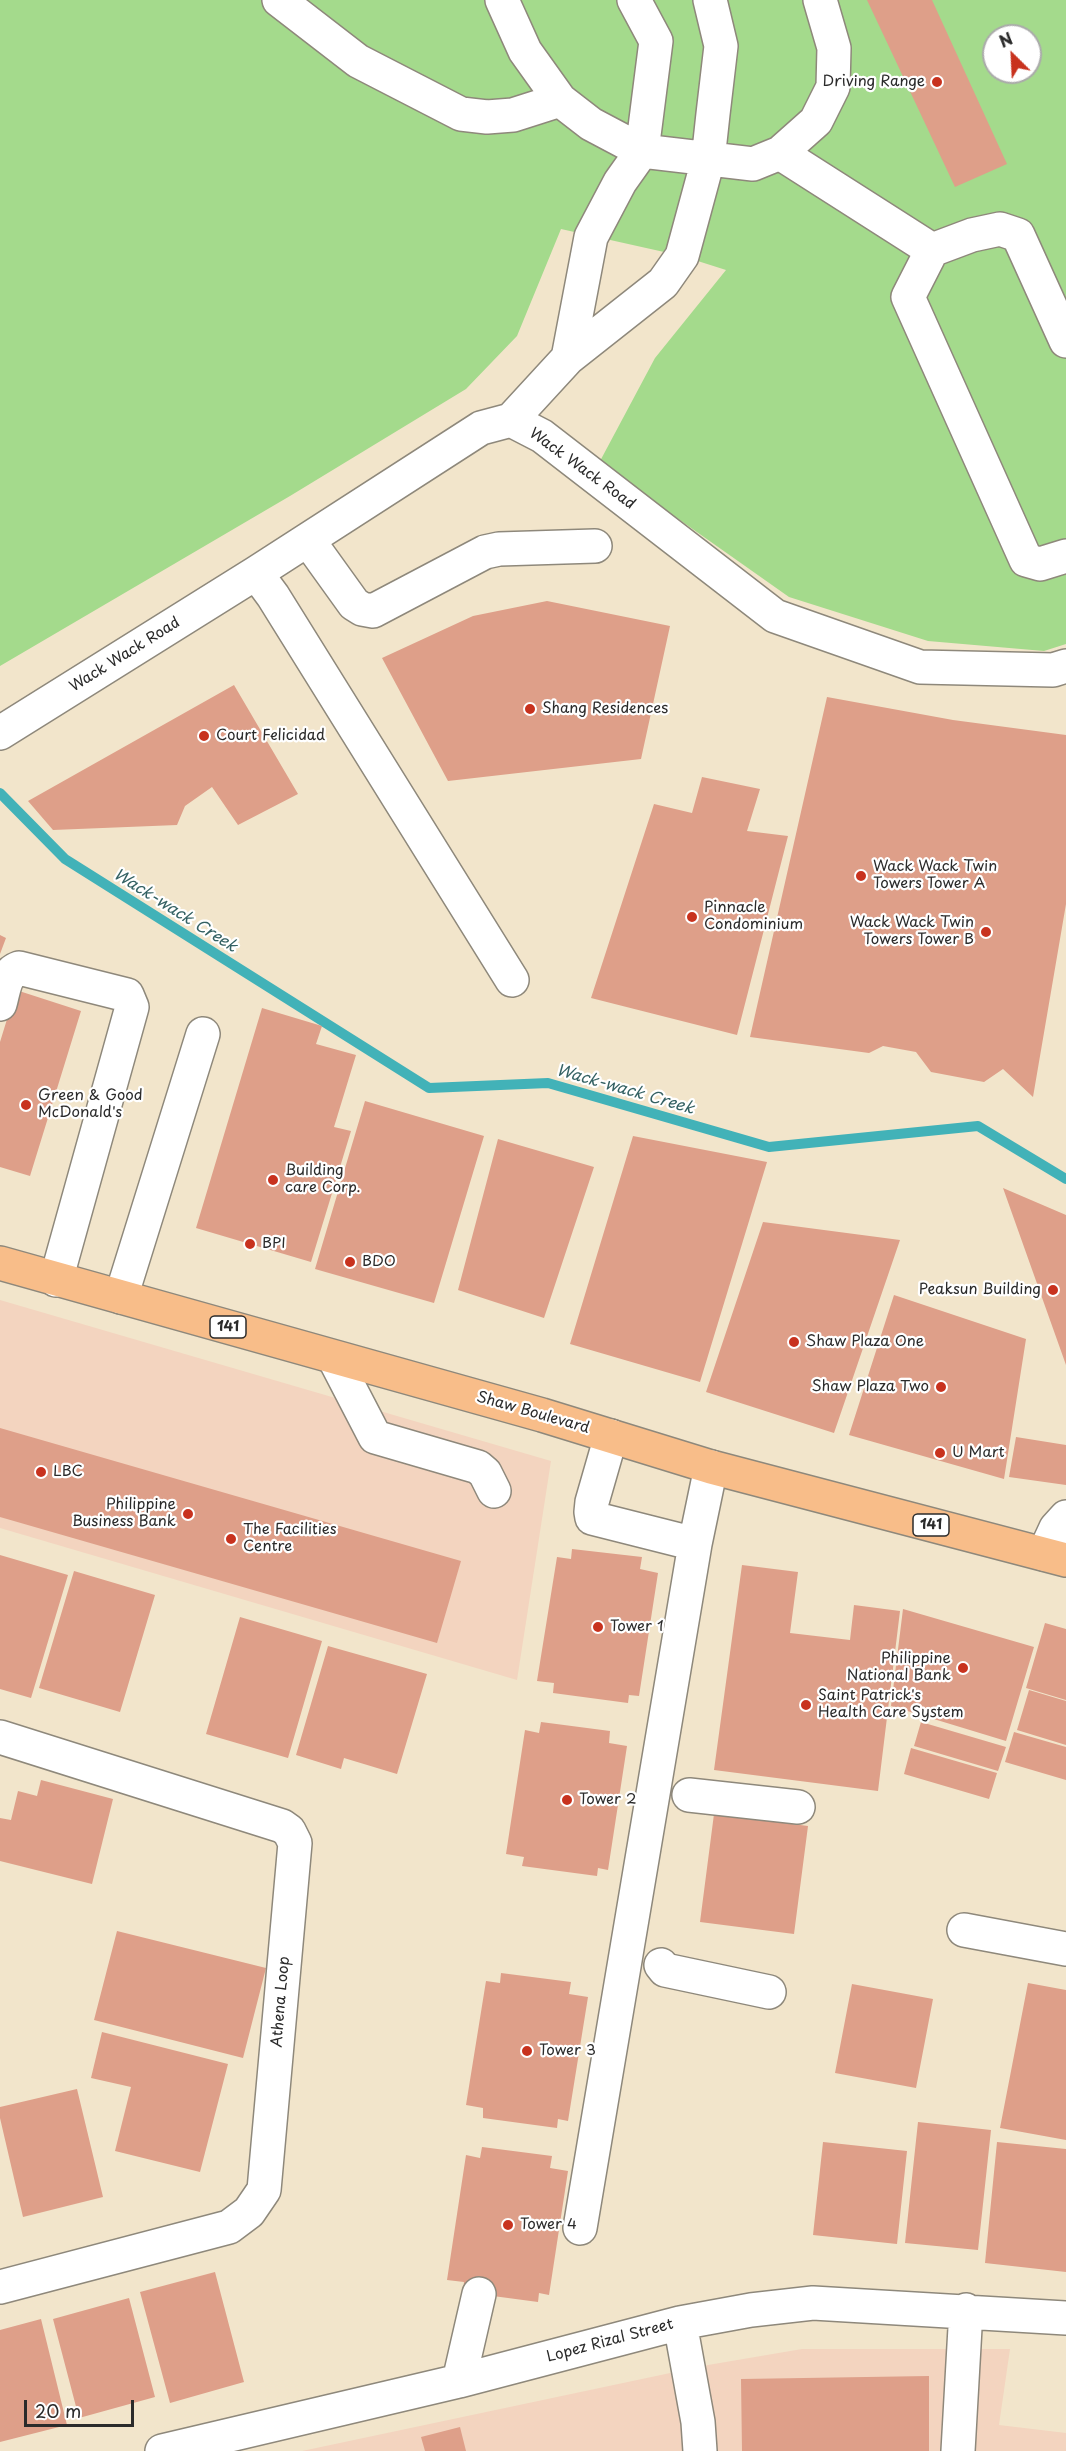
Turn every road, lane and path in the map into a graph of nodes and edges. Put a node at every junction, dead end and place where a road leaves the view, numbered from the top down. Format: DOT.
graph roads {
  1 [pos="279,0"];
  2 [pos="502,0"];
  3 [pos="634,0"];
  4 [pos="710,0"];
  5 [pos="820,0"];
  6 [pos="560,100"];
  7 [pos="642,151"];
  8 [pos="780,153"];
  9 [pos="708,160"];
  10 [pos="932,250"];
  11 [pos="581,287"];
  12 [pos="628,311"];
  13 [pos="1066,341"];
  14 [pos="568,358"];
  15 [pos="511,420"];
  16 [pos="308,540"];
  17 [pos="595,546"];
  18 [pos="1066,556"];
  19 [pos="256,573"];
  20 [pos="1066,666"];
  21 [pos="0,733"];
  22 [pos="512,980"];
  23 [pos="0,1004"];
  24 [pos="203,1034"];
  25 [pos="0,1263"];
  26 [pos="56,1280"];
  27 [pos="121,1297"];
  28 [pos="334,1358"];
  29 [pos="611,1436"];
  30 [pos="711,1467"];
  31 [pos="494,1491"];
  32 [pos="1066,1517"];
  33 [pos="695,1544"];
  34 [pos="1055,1557"];
  35 [pos="0,1737"];
  36 [pos="689,1795"];
  37 [pos="798,1807"];
  38 [pos="964,1930"];
  39 [pos="1066,1949"];
  40 [pos="661,1965"];
  41 [pos="769,1992"];
  42 [pos="580,2228"];
  43 [pos="0,2287"];
  44 [pos="479,2294"];
  45 [pos="966,2310"];
  46 [pos="1066,2318"];
  47 [pos="680,2323"];
  48 [pos="459,2381"];
  49 [pos="172,2450"];
  50 [pos="700,2451"];
  51 [pos="958,2451"];
  1 -- 6 [label="street"];
  2 -- 6 [label="street"];
  3 -- 7 [label="street"];
  4 -- 9 [label="street"];
  5 -- 8 [label="street"];
  6 -- 7 [label="street"];
  7 -- 9 [label="street"];
  7 -- 11 [label="street"];
  8 -- 9 [label="street"];
  8 -- 10 [label="street"];
  9 -- 12 [label="street"];
  10 -- 13 [label="street"];
  10 -- 18 [label="street"];
  11 -- 12 [label="street"];
  11 -- 14 [label="street"];
  12 -- 14 [label="street"];
  14 -- 15 [label="street"];
  15 -- 16 [label="street, Wack Wack Road"];
  15 -- 20 [label="street, Wack Wack Road"];
  16 -- 17 [label="street"];
  16 -- 19 [label="street, Wack Wack Road"];
  19 -- 21 [label="street, Wack Wack Road"];
  19 -- 22 [label="street"];
  23 -- 26 [label="street"];
  24 -- 27 [label="street"];
  25 -- 26 [label="main road, Shaw Boulevard / 141"];
  26 -- 27 [label="main road, Shaw Boulevard / 141"];
  27 -- 28 [label="main road, Shaw Boulevard / 141"];
  28 -- 29 [label="main road, Shaw Boulevard / 141"];
  28 -- 31 [label="street"];
  29 -- 30 [label="main road, Shaw Boulevard / 141"];
  29 -- 33 [label="street"];
  30 -- 33 [label="street"];
  30 -- 34 [label="main road, Shaw Boulevard / 141"];
  32 -- 34 [label="street"];
  33 -- 42 [label="street"];
  35 -- 43 [label="street, Athena Loop"];
  36 -- 37 [label="street"];
  38 -- 39 [label="street"];
  40 -- 41 [label="street"];
  44 -- 48 [label="street"];
  45 -- 46 [label="street, Lopez Rizal Street"];
  45 -- 47 [label="street, Lopez Rizal Street"];
  45 -- 51 [label="street"];
  47 -- 48 [label="street, Lopez Rizal Street"];
  47 -- 50 [label="street"];
  48 -- 49 [label="street, Lopez Rizal Street"];
}
